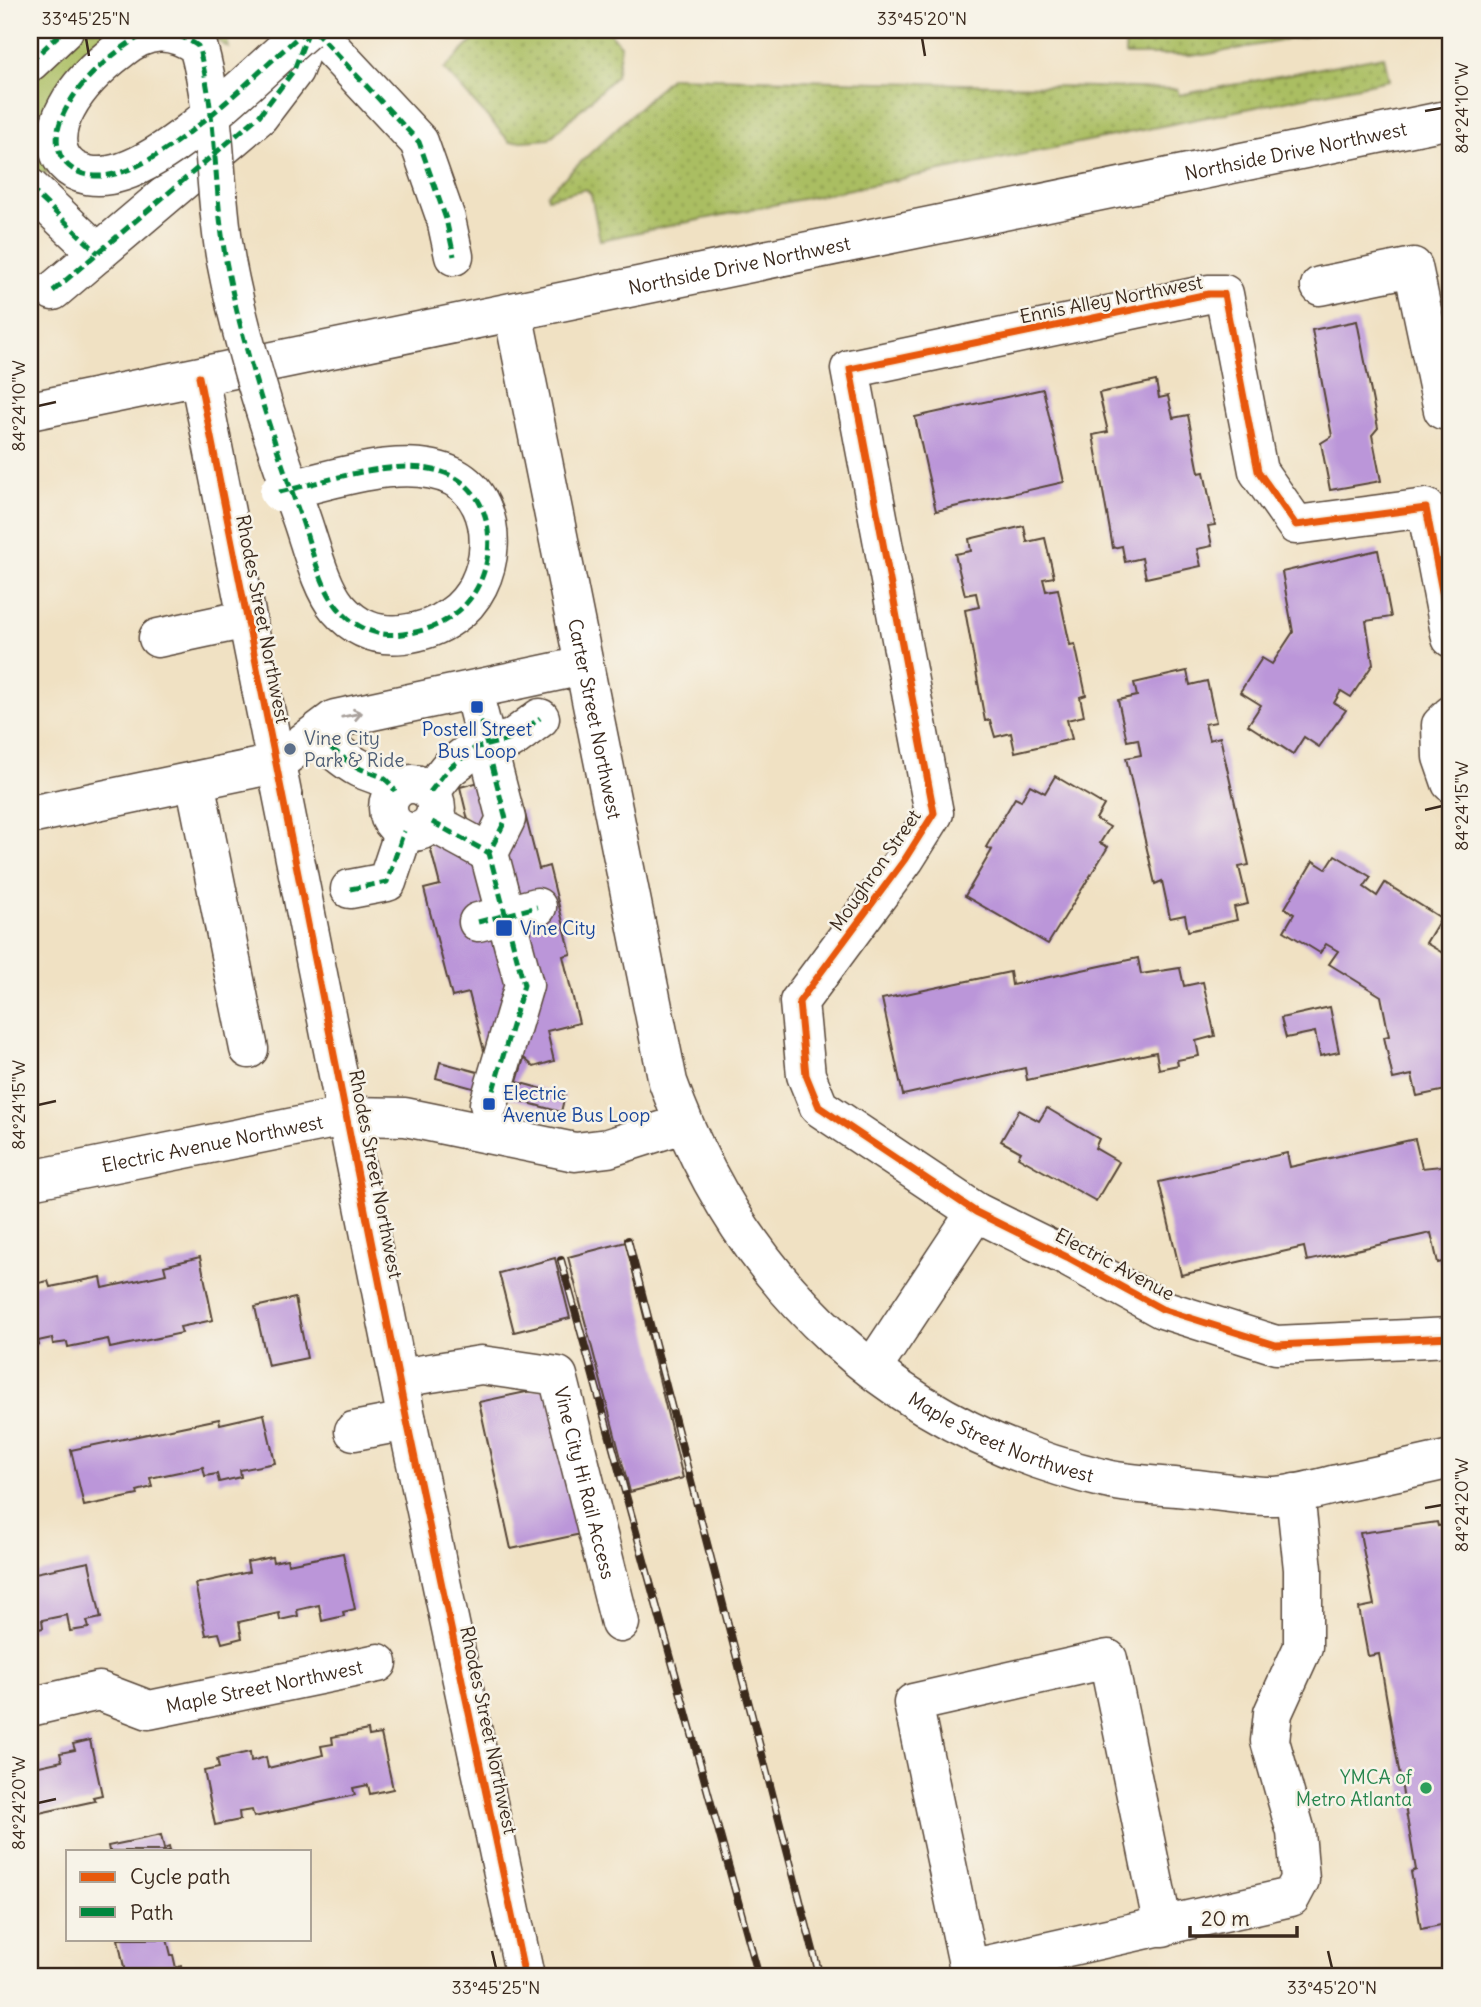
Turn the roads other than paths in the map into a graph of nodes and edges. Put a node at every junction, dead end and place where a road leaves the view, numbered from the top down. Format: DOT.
graph roads {
  1 [pos="64,30"];
  2 [pos="309,30"];
  3 [pos="30,62"];
  4 [pos="1451,119"];
  5 [pos="30,188"];
  6 [pos="98,253"];
  7 [pos="454,256"];
  8 [pos="1320,286"];
  9 [pos="53,291"];
  10 [pos="513,312"];
  11 [pos="850,369"];
  12 [pos="199,377"];
  13 [pos="1451,408"];
  14 [pos="30,411"];
  15 [pos="279,492"];
  16 [pos="247,619"];
  17 [pos="158,638"];
  18 [pos="1451,638"];
  19 [pos="583,666"];
  20 [pos="477,707"];
  21 [pos="1451,715"];
  22 [pos="540,718"];
  23 [pos="331,748"];
  24 [pos="275,764"];
  25 [pos="195,781"];
  26 [pos="1451,783"];
  27 [pos="415,809"];
  28 [pos="30,815"];
  29 [pos="489,853"];
  30 [pos="350,889"];
  31 [pos="249,1049"];
  32 [pos="489,1104"];
  33 [pos="349,1116"];
  34 [pos="683,1124"];
  35 [pos="30,1180"];
  36 [pos="976,1212"];
  37 [pos="1451,1337"];
  38 [pos="872,1369"];
  39 [pos="399,1378"];
  40 [pos="407,1421"];
  41 [pos="354,1431"];
  42 [pos="1451,1459"];
  43 [pos="1295,1493"];
  44 [pos="620,1623"];
  45 [pos="377,1663"];
  46 [pos="30,1707"];
  47 [pos="1163,1927"];
  48 [pos="525,1977"];
  1 -- 3 [label="street"];
  2 -- 6 [label="street"];
  2 -- 7 [label="street"];
  2 -- 15 [label="street, bridge"];
  4 -- 10 [label="street, Northside Drive Northwest"];
  5 -- 6 [label="street"];
  6 -- 9 [label="street"];
  8 -- 13 [label="street"];
  10 -- 12 [label="street, Northside Drive Northwest"];
  10 -- 19 [label="street, Carter Street Northwest"];
  11 -- 18 [label="street, Ennis Alley Northwest"];
  11 -- 36 [label="street, Moughron Street"];
  12 -- 14 [label="street, Northside Drive Northwest"];
  12 -- 16 [label="street, Rhodes Street Northwest"];
  16 -- 17 [label="street"];
  16 -- 24 [label="street, Rhodes Street Northwest"];
  24 -- 19 [label="street, one-way"];
  19 -- 34 [label="street, Carter Street Northwest"];
  20 -- 29 [label="street"];
  21 -- 26 [label="street"];
  22 -- 27 [label="street"];
  23 -- 27 [label="street"];
  24 -- 25 [label="street"];
  24 -- 33 [label="street, Rhodes Street Northwest"];
  25 -- 28 [label="street"];
  25 -- 31 [label="street"];
  27 -- 29 [label="street"];
  27 -- 30 [label="street"];
  29 -- 32 [label="street"];
  33 -- 34 [label="street, Electric Avenue Northwest"];
  33 -- 35 [label="street, Electric Avenue Northwest"];
  33 -- 39 [label="street, Rhodes Street Northwest"];
  34 -- 38 [label="street, Maple Street Northwest"];
  36 -- 37 [label="street, Electric Avenue"];
  36 -- 38 [label="street"];
  38 -- 43 [label="street, Maple Street Northwest"];
  39 -- 40 [label="street, Rhodes Street Northwest"];
  39 -- 44 [label="street, Vine City Hi Rail Access"];
  40 -- 41 [label="street"];
  40 -- 48 [label="street, Rhodes Street Northwest"];
  42 -- 43 [label="street, Maple Street Northwest"];
  43 -- 47 [label="street"];
  45 -- 46 [label="street, Maple Street Northwest"];
  47 -- 47 [label="street"];
}
